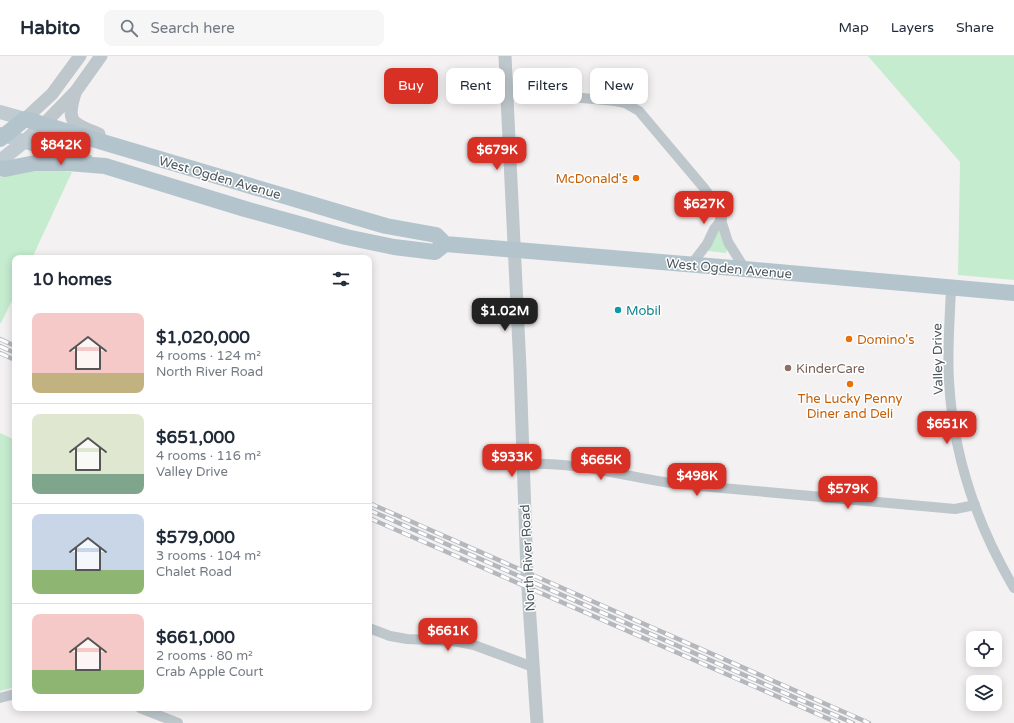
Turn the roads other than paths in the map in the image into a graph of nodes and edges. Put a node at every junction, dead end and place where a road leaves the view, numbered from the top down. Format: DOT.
graph roads {
  1 [pos="80,56"];
  2 [pos="102,56"];
  3 [pos="505,56"];
  4 [pos="76,91"];
  5 [pos="506,91"];
  6 [pos="0,112"];
  7 [pos="25,120"];
  8 [pos="43,125"];
  9 [pos="2,136"];
  10 [pos="25,141"];
  11 [pos="120,148"];
  12 [pos="0,160"];
  13 [pos="105,166"];
  14 [pos="0,168"];
  15 [pos="722,219"];
  16 [pos="445,244"];
  17 [pos="514,249"];
  18 [pos="691,265"];
  19 [pos="745,268"];
  20 [pos="951,287"];
  21 [pos="1014,293"];
  22 [pos="524,464"];
  23 [pos="975,505"];
  24 [pos="1014,588"];
  25 [pos="372,629"];
  26 [pos="533,667"];
  27 [pos="12,695"];
  28 [pos="0,698"];
  29 [pos="148,711"];
  30 [pos="178,723"];
  31 [pos="537,723"];
  1 -- 7 [label="street"];
  2 -- 4 [label="street"];
  3 -- 5 [label="street, North River Road"];
  4 -- 8 [label="street"];
  4 -- 11 [label="street"];
  5 -- 15 [label="street"];
  5 -- 17 [label="street, North River Road"];
  6 -- 7 [label="main road"];
  7 -- 8 [label="main road, West Ogden Avenue"];
  7 -- 9 [label="main road"];
  8 -- 10 [label="main road"];
  8 -- 11 [label="main road, West Ogden Avenue"];
  9 -- 10 [label="main road"];
  10 -- 12 [label="main road"];
  10 -- 13 [label="main road"];
  11 -- 16 [label="main road, West Ogden Avenue"];
  13 -- 14 [label="main road"];
  13 -- 16 [label="main road, West Ogden Avenue"];
  15 -- 18 [label="street"];
  15 -- 19 [label="street"];
  16 -- 17 [label="main road, West Ogden Avenue"];
  17 -- 18 [label="main road, West Ogden Avenue"];
  17 -- 22 [label="street, North River Road"];
  18 -- 19 [label="main road, West Ogden Avenue"];
  19 -- 20 [label="main road, West Ogden Avenue"];
  20 -- 21 [label="main road, West Ogden Avenue"];
  20 -- 23 [label="street, Valley Drive"];
  22 -- 23 [label="street"];
  22 -- 26 [label="street, North River Road"];
  23 -- 24 [label="street, Valley Drive"];
  25 -- 26 [label="street"];
  26 -- 31 [label="street, North River Road"];
  27 -- 28 [label="street"];
  29 -- 30 [label="street"];
}
